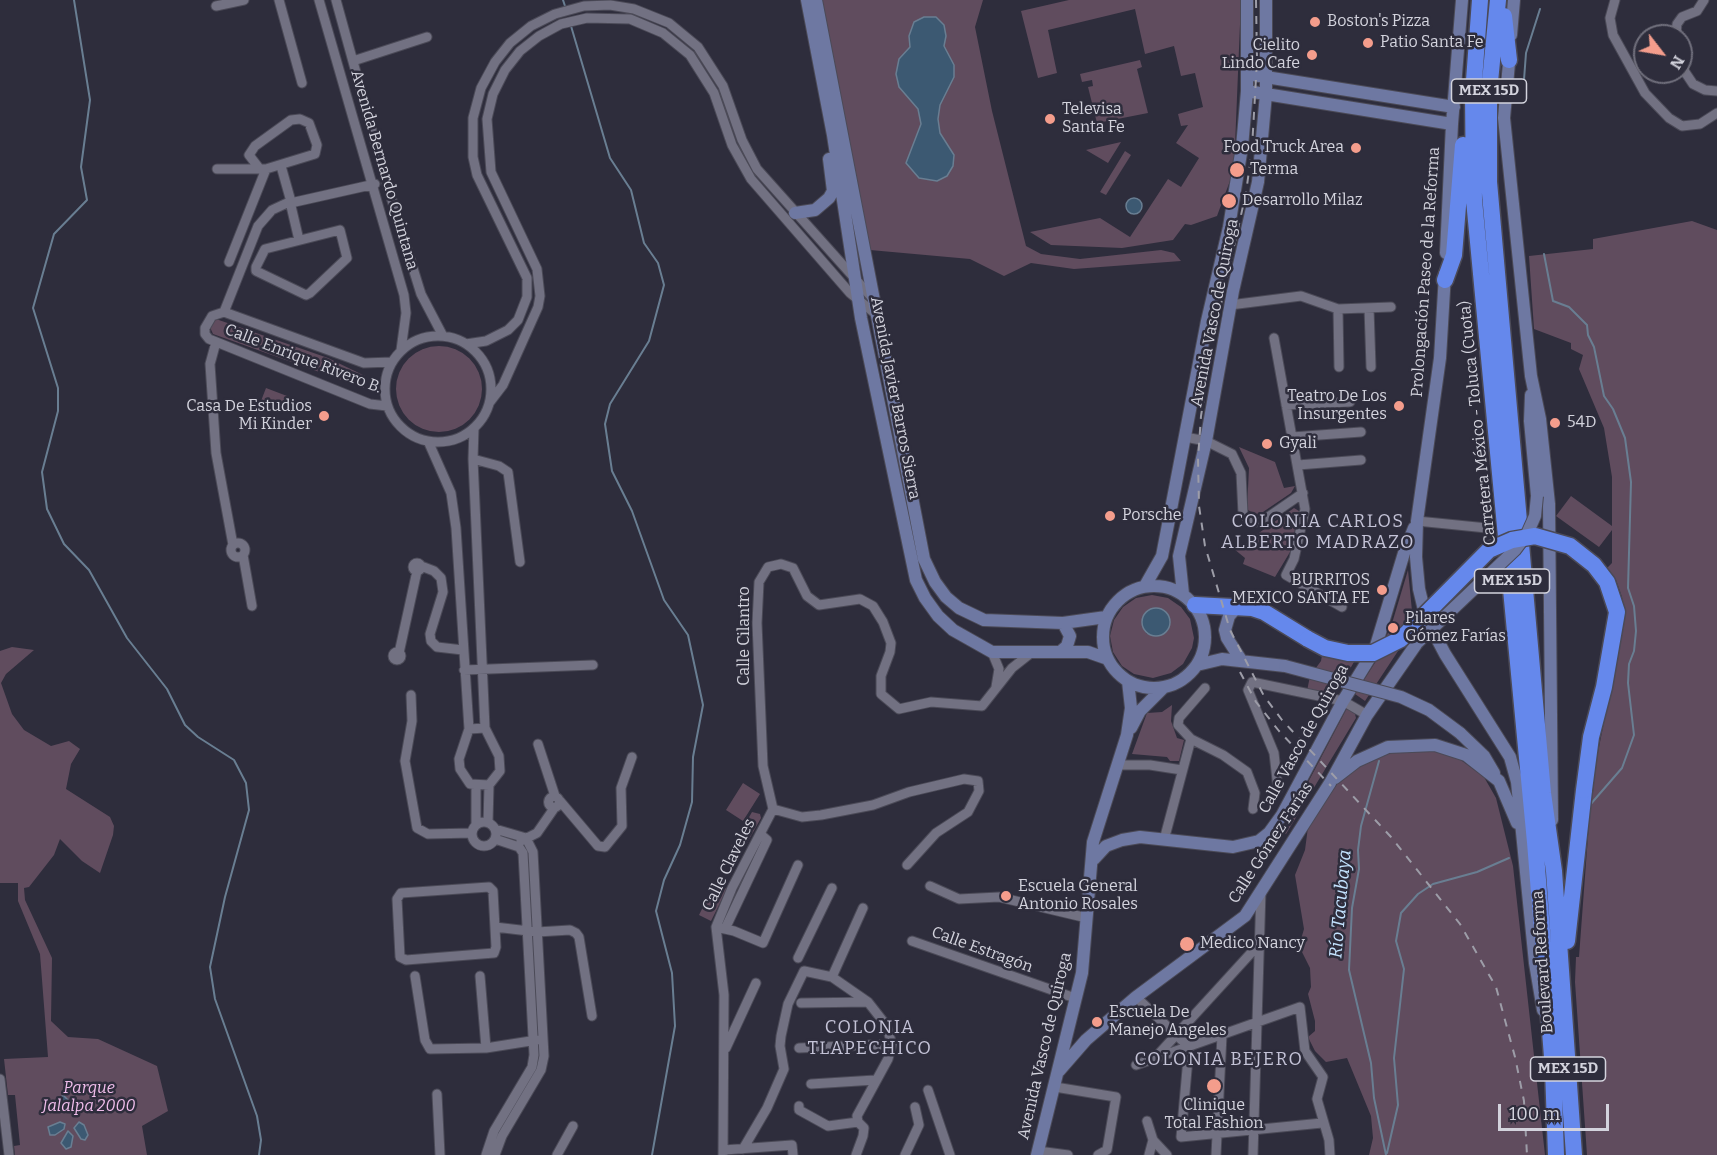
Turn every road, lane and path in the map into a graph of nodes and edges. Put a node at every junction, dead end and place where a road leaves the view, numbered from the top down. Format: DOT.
graph roads {
  1 [pos="244,0"];
  2 [pos="279,0"];
  3 [pos="319,0"];
  4 [pos="336,0"];
  5 [pos="807,0"];
  6 [pos="816,0"];
  7 [pos="1247,0"];
  8 [pos="1266,0"];
  9 [pos="1462,0"];
  10 [pos="1480,0"];
  11 [pos="1498,0"];
  12 [pos="1504,0"];
  13 [pos="1514,0"];
  14 [pos="1615,0"];
  15 [pos="1704,0"];
  16 [pos="216,6"];
  17 [pos="1677,24"];
  18 [pos="427,37"];
  19 [pos="1509,60"];
  20 [pos="353,61"];
  21 [pos="1247,74"];
  22 [pos="1267,77"];
  23 [pos="302,83"];
  24 [pos="823,83"];
  25 [pos="1693,84"];
  26 [pos="1247,91"];
  27 [pos="1717,91"];
  28 [pos="1266,94"];
  29 [pos="1473,94"];
  30 [pos="1454,107"];
  31 [pos="1717,113"];
  32 [pos="1452,124"];
  33 [pos="281,166"];
  34 [pos="217,169"];
  35 [pos="263,169"];
  36 [pos="386,181"];
  37 [pos="372,184"];
  38 [pos="291,202"];
  39 [pos="795,213"];
  40 [pos="299,240"];
  41 [pos="229,262"];
  42 [pos="1445,280"];
  43 [pos="856,282"];
  44 [pos="858,300"];
  45 [pos="874,301"];
  46 [pos="1230,305"];
  47 [pos="1391,306"];
  48 [pos="1369,308"];
  49 [pos="1338,309"];
  50 [pos="224,312"];
  51 [pos="877,315"];
  52 [pos="443,336"];
  53 [pos="1274,338"];
  54 [pos="216,342"];
  55 [pos="466,344"];
  56 [pos="401,350"];
  57 [pos="392,362"];
  58 [pos="1339,367"];
  59 [pos="1371,367"];
  60 [pos="1531,376"];
  61 [pos="490,402"];
  62 [pos="1350,402"];
  63 [pos="1286,405"];
  64 [pos="387,406"];
  65 [pos="474,428"];
  66 [pos="1361,432"];
  67 [pos="1185,437"];
  68 [pos="1292,437"];
  69 [pos="428,441"];
  70 [pos="1206,441"];
  71 [pos="473,459"];
  72 [pos="1361,460"];
  73 [pos="1298,465"];
  74 [pos="1303,493"];
  75 [pos="1417,521"];
  76 [pos="1487,528"];
  77 [pos="520,562"];
  78 [pos="1145,586"];
  79 [pos="1189,599"];
  80 [pos="252,606"];
  81 [pos="1237,607"];
  82 [pos="1342,608"];
  83 [pos="1106,617"];
  84 [pos="1064,623"];
  85 [pos="463,650"];
  86 [pos="992,652"];
  87 [pos="1060,652"];
  88 [pos="399,653"];
  89 [pos="1031,653"];
  90 [pos="1108,660"];
  91 [pos="1241,660"];
  92 [pos="593,665"];
  93 [pos="1197,665"];
  94 [pos="482,668"];
  95 [pos="464,670"];
  96 [pos="1128,681"];
  97 [pos="1164,687"];
  98 [pos="1205,688"];
  99 [pos="995,690"];
  100 [pos="411,695"];
  101 [pos="1343,701"];
  102 [pos="1367,715"];
  103 [pos="485,728"];
  104 [pos="469,729"];
  105 [pos="1128,735"];
  106 [pos="1191,740"];
  107 [pos="538,744"];
  108 [pos="632,757"];
  109 [pos="1119,765"];
  110 [pos="1182,770"];
  111 [pos="1499,781"];
  112 [pos="1330,783"];
  113 [pos="489,785"];
  114 [pos="476,786"];
  115 [pos="1278,789"];
  116 [pos="557,802"];
  117 [pos="773,809"];
  118 [pos="1253,809"];
  119 [pos="474,829"];
  120 [pos="492,830"];
  121 [pos="1521,833"];
  122 [pos="526,838"];
  123 [pos="1551,838"];
  124 [pos="1164,840"];
  125 [pos="514,845"];
  126 [pos="1094,859"];
  127 [pos="798,865"];
  128 [pos="907,866"];
  129 [pos="930,886"];
  130 [pos="832,888"];
  131 [pos="1261,890"];
  132 [pos="863,908"];
  133 [pos="1087,918"];
  134 [pos="495,927"];
  135 [pos="527,928"];
  136 [pos="721,928"];
  137 [pos="537,932"];
  138 [pos="912,941"];
  139 [pos="1261,942"];
  140 [pos="798,958"];
  141 [pos="415,976"];
  142 [pos="480,976"];
  143 [pos="832,977"];
  144 [pos="756,983"];
  145 [pos="1562,984"];
  146 [pos="1136,997"];
  147 [pos="1075,998"];
  148 [pos="868,1002"];
  149 [pos="801,1003"];
  150 [pos="592,1016"];
  151 [pos="1259,1020"];
  152 [pos="1548,1022"];
  153 [pos="1176,1035"];
  154 [pos="1222,1035"];
  155 [pos="542,1036"];
  156 [pos="534,1042"];
  157 [pos="892,1044"];
  158 [pos="1189,1047"];
  159 [pos="486,1048"];
  160 [pos="799,1048"];
  161 [pos="725,1050"];
  162 [pos="1153,1059"];
  163 [pos="1136,1065"];
  164 [pos="1059,1071"];
  165 [pos="0,1079"];
  166 [pos="875,1080"];
  167 [pos="811,1084"];
  168 [pos="1056,1086"];
  169 [pos="928,1090"];
  170 [pos="437,1094"];
  171 [pos="799,1106"];
  172 [pos="915,1107"];
  173 [pos="1147,1121"];
  174 [pos="858,1122"];
  175 [pos="1322,1123"];
  176 [pos="573,1126"];
  177 [pos="1254,1130"];
  178 [pos="1217,1133"];
  179 [pos="1153,1140"];
  180 [pos="743,1149"];
  181 [pos="755,1151"];
  182 [pos="724,1152"];
  183 [pos="1038,1153"];
  184 [pos="9,1155"];
  185 [pos="440,1155"];
  186 [pos="486,1155"];
  187 [pos="495,1155"];
  188 [pos="557,1155"];
  189 [pos="793,1155"];
  190 [pos="856,1155"];
  191 [pos="905,1155"];
  192 [pos="950,1155"];
  193 [pos="1068,1155"];
  194 [pos="1098,1155"];
  195 [pos="1149,1155"];
  196 [pos="1167,1155"];
  197 [pos="1216,1155"];
  198 [pos="1253,1155"];
  199 [pos="1330,1155"];
  200 [pos="1558,1155"];
  201 [pos="1574,1155"];
  1 -- 16 [label="street"];
  2 -- 23 [label="street"];
  3 -- 37 [label="street, Avenida Bernardo Quintana"];
  4 -- 20 [label="street, Avenida Bernardo Quintana"];
  5 -- 24 [label="street, Avenida Javier Barros Sierra"];
  6 -- 45 [label="street, Avenida Javier Barros Sierra"];
  7 -- 21 [label="street, Avenida Vasco de Quiroga"];
  8 -- 22 [label="street, Avenida Vasco de Quiroga"];
  9 -- 30 [label="street, Prolongación Paseo de la Reforma"];
  10 -- 29 [label="highway, Carretera México - Toluca (Cuota) / MEX 15D"];
  11 -- 123 [label="highway, Carretera México - Toluca (Cuota) / MEX 15D"];
  12 -- 19 [label="highway"];
  13 -- 19 [label="street"];
  14 -- 31 [label="street"];
  15 -- 17 [label="street"];
  18 -- 20 [label="street"];
  19 -- 60 [label="street"];
  20 -- 36 [label="street, Avenida Bernardo Quintana"];
  21 -- 22 [label="street"];
  21 -- 26 [label="street, Avenida Vasco de Quiroga"];
  22 -- 28 [label="street, Avenida Vasco de Quiroga"];
  22 -- 30 [label="street"];
  24 -- 39 [label="street"];
  24 -- 43 [label="street, Avenida Javier Barros Sierra"];
  25 -- 27 [label="street"];
  26 -- 28 [label="street"];
  26 -- 67 [label="street, Avenida Vasco de Quiroga"];
  28 -- 32 [label="street"];
  28 -- 46 [label="street, Avenida Vasco de Quiroga"];
  29 -- 42 [label="highway"];
  29 -- 152 [label="highway, Carretera México - Toluca (Cuota) / MEX 15D"];
  30 -- 32 [label="street, Prolongación Paseo de la Reforma"];
  32 -- 42 [label="street, Prolongación Paseo de la Reforma"];
  33 -- 35 [label="street"];
  33 -- 35 [label="street"];
  33 -- 38 [label="street"];
  34 -- 35 [label="street"];
  35 -- 41 [label="street"];
  36 -- 37 [label="street"];
  36 -- 52 [label="street, Avenida Bernardo Quintana"];
  37 -- 38 [label="street"];
  37 -- 56 [label="street, Avenida Bernardo Quintana"];
  38 -- 40 [label="street"];
  38 -- 50 [label="street"];
  39 -- 43 [label="street"];
  39 -- 55 [label="street"];
  40 -- 40 [label="street"];
  42 -- 75 [label="street, Prolongación Paseo de la Reforma"];
  43 -- 44 [label="street, Avenida Javier Barros Sierra"];
  43 -- 45 [label="street"];
  44 -- 51 [label="street"];
  44 -- 61 [label="street"];
  44 -- 86 [label="street, Avenida Javier Barros Sierra"];
  45 -- 51 [label="street, Avenida Javier Barros Sierra"];
  46 -- 49 [label="street"];
  46 -- 70 [label="street, Avenida Vasco de Quiroga"];
  47 -- 48 [label="street"];
  48 -- 49 [label="street"];
  48 -- 59 [label="street"];
  49 -- 58 [label="street"];
  50 -- 54 [label="street, Calle Enrique Rivero B."];
  50 -- 57 [label="street, Calle Enrique Rivero B."];
  51 -- 84 [label="street, Avenida Javier Barros Sierra"];
  52 -- 55 [label="street"];
  52 -- 56 [label="street"];
  53 -- 63 [label="street"];
  54 -- 64 [label="street, Calle Enrique Rivero B."];
  54 -- 80 [label="street"];
  55 -- 61 [label="street"];
  56 -- 57 [label="street"];
  57 -- 64 [label="street"];
  60 -- 102 [label="street, Calle Gómez Farías, bridge"];
  60 -- 123 [label="street"];
  61 -- 65 [label="street"];
  62 -- 63 [label="street"];
  63 -- 68 [label="street"];
  64 -- 69 [label="street"];
  65 -- 69 [label="street"];
  65 -- 71 [label="street"];
  66 -- 68 [label="street"];
  67 -- 70 [label="street"];
  67 -- 78 [label="street, Avenida Vasco de Quiroga"];
  68 -- 73 [label="street"];
  69 -- 85 [label="street"];
  70 -- 74 [label="street"];
  70 -- 79 [label="street, Avenida Vasco de Quiroga"];
  71 -- 77 [label="street"];
  71 -- 94 [label="street"];
  72 -- 73 [label="street"];
  73 -- 74 [label="street"];
  74 -- 82 [label="street"];
  75 -- 76 [label="street"];
  75 -- 101 [label="street, Calle Vasco de Quiroga"];
  75 -- 121 [label="street, Prolongación Paseo de la Reforma"];
  78 -- 79 [label="street"];
  78 -- 83 [label="street"];
  79 -- 81 [label="highway"];
  79 -- 93 [label="street"];
  81 -- 91 [label="street"];
  81 -- 145 [label="highway, bridge"];
  83 -- 84 [label="street, Avenida Javier Barros Sierra"];
  83 -- 90 [label="street"];
  84 -- 87 [label="street"];
  85 -- 88 [label="street"];
  85 -- 95 [label="street"];
  86 -- 89 [label="street, Avenida Javier Barros Sierra"];
  86 -- 99 [label="street"];
  87 -- 89 [label="street, Avenida Javier Barros Sierra"];
  87 -- 90 [label="street, Avenida Javier Barros Sierra"];
  89 -- 99 [label="street, Calle Cilantro"];
  90 -- 96 [label="street"];
  91 -- 93 [label="street"];
  91 -- 111 [label="street, bridge"];
  92 -- 94 [label="street"];
  93 -- 97 [label="street"];
  94 -- 95 [label="street"];
  94 -- 103 [label="street"];
  95 -- 104 [label="street"];
  96 -- 97 [label="street"];
  96 -- 105 [label="street, Avenida Vasco de Quiroga"];
  97 -- 105 [label="street, Avenida Vasco de Quiroga"];
  98 -- 106 [label="street"];
  99 -- 117 [label="street, Calle Cilantro"];
  100 -- 119 [label="street"];
  101 -- 102 [label="street"];
  101 -- 115 [label="street"];
  101 -- 124 [label="street, Calle Vasco de Quiroga"];
  102 -- 112 [label="street, Calle Gómez Farías"];
  103 -- 104 [label="street"];
  103 -- 113 [label="street"];
  104 -- 114 [label="street"];
  105 -- 109 [label="street, Avenida Vasco de Quiroga"];
  106 -- 110 [label="street"];
  106 -- 118 [label="street, Calle Vasco de Quiroga"];
  107 -- 116 [label="street"];
  108 -- 116 [label="street"];
  109 -- 110 [label="street"];
  109 -- 126 [label="street, Avenida Vasco de Quiroga"];
  110 -- 124 [label="street"];
  111 -- 112 [label="street"];
  111 -- 121 [label="street"];
  112 -- 131 [label="street, Calle Gómez Farías"];
  113 -- 114 [label="street"];
  113 -- 120 [label="street"];
  114 -- 119 [label="street"];
  116 -- 122 [label="street"];
  117 -- 128 [label="street, Calle Claveles"];
  117 -- 136 [label="street, Calle Claveles"];
  119 -- 120 [label="street"];
  119 -- 120 [label="street"];
  120 -- 122 [label="street"];
  120 -- 125 [label="street"];
  121 -- 152 [label="street, Prolongación Paseo de la Reforma"];
  122 -- 125 [label="street"];
  122 -- 137 [label="street"];
  123 -- 145 [label="highway, Boulevard Reforma / MEX 15D"];
  124 -- 126 [label="street, Calle Vasco de Quiroga"];
  125 -- 135 [label="street"];
  126 -- 133 [label="street, Avenida Vasco de Quiroga"];
  127 -- 136 [label="street"];
  129 -- 133 [label="street"];
  130 -- 140 [label="street"];
  131 -- 139 [label="street"];
  131 -- 146 [label="street, Calle Gómez Farías"];
  132 -- 143 [label="street"];
  133 -- 147 [label="street, Avenida Vasco de Quiroga"];
  134 -- 134 [label="street"];
  134 -- 135 [label="street"];
  135 -- 137 [label="street"];
  135 -- 156 [label="street"];
  136 -- 161 [label="street, Calle Claveles"];
  137 -- 150 [label="street"];
  137 -- 155 [label="street"];
  138 -- 147 [label="street, Calle Estragón"];
  139 -- 151 [label="street"];
  139 -- 153 [label="street"];
  141 -- 159 [label="street"];
  142 -- 159 [label="street"];
  143 -- 148 [label="street"];
  143 -- 180 [label="street"];
  144 -- 161 [label="street"];
  145 -- 201 [label="highway, Boulevard Reforma / MEX 15D"];
  146 -- 153 [label="street"];
  146 -- 164 [label="street, Calle Gómez Farías"];
  147 -- 164 [label="street, Avenida Vasco de Quiroga"];
  148 -- 149 [label="street"];
  148 -- 157 [label="street"];
  151 -- 154 [label="street"];
  151 -- 175 [label="street"];
  151 -- 177 [label="street"];
  152 -- 200 [label="highway, Boulevard Reforma / MEX 15D"];
  153 -- 158 [label="street"];
  153 -- 162 [label="street"];
  154 -- 158 [label="street"];
  154 -- 178 [label="street"];
  155 -- 156 [label="street"];
  155 -- 187 [label="street"];
  156 -- 159 [label="street"];
  156 -- 186 [label="street"];
  157 -- 160 [label="street"];
  157 -- 166 [label="street"];
  158 -- 162 [label="street"];
  158 -- 178 [label="street"];
  161 -- 182 [label="street, Calle Claveles"];
  162 -- 163 [label="street"];
  164 -- 168 [label="street, Avenida Vasco de Quiroga"];
  165 -- 184 [label="street"];
  166 -- 167 [label="street"];
  166 -- 174 [label="street"];
  168 -- 183 [label="street, Avenida Vasco de Quiroga"];
  168 -- 194 [label="street"];
  169 -- 192 [label="street"];
  170 -- 185 [label="street"];
  171 -- 174 [label="street"];
  172 -- 191 [label="street"];
  173 -- 179 [label="street"];
  174 -- 190 [label="street"];
  175 -- 177 [label="street"];
  175 -- 199 [label="street"];
  176 -- 188 [label="street"];
  177 -- 178 [label="street"];
  177 -- 198 [label="street"];
  178 -- 197 [label="street"];
  179 -- 195 [label="street"];
  179 -- 196 [label="street"];
  180 -- 181 [label="street"];
  180 -- 182 [label="street"];
  181 -- 189 [label="street"];
  183 -- 193 [label="street"];
}
